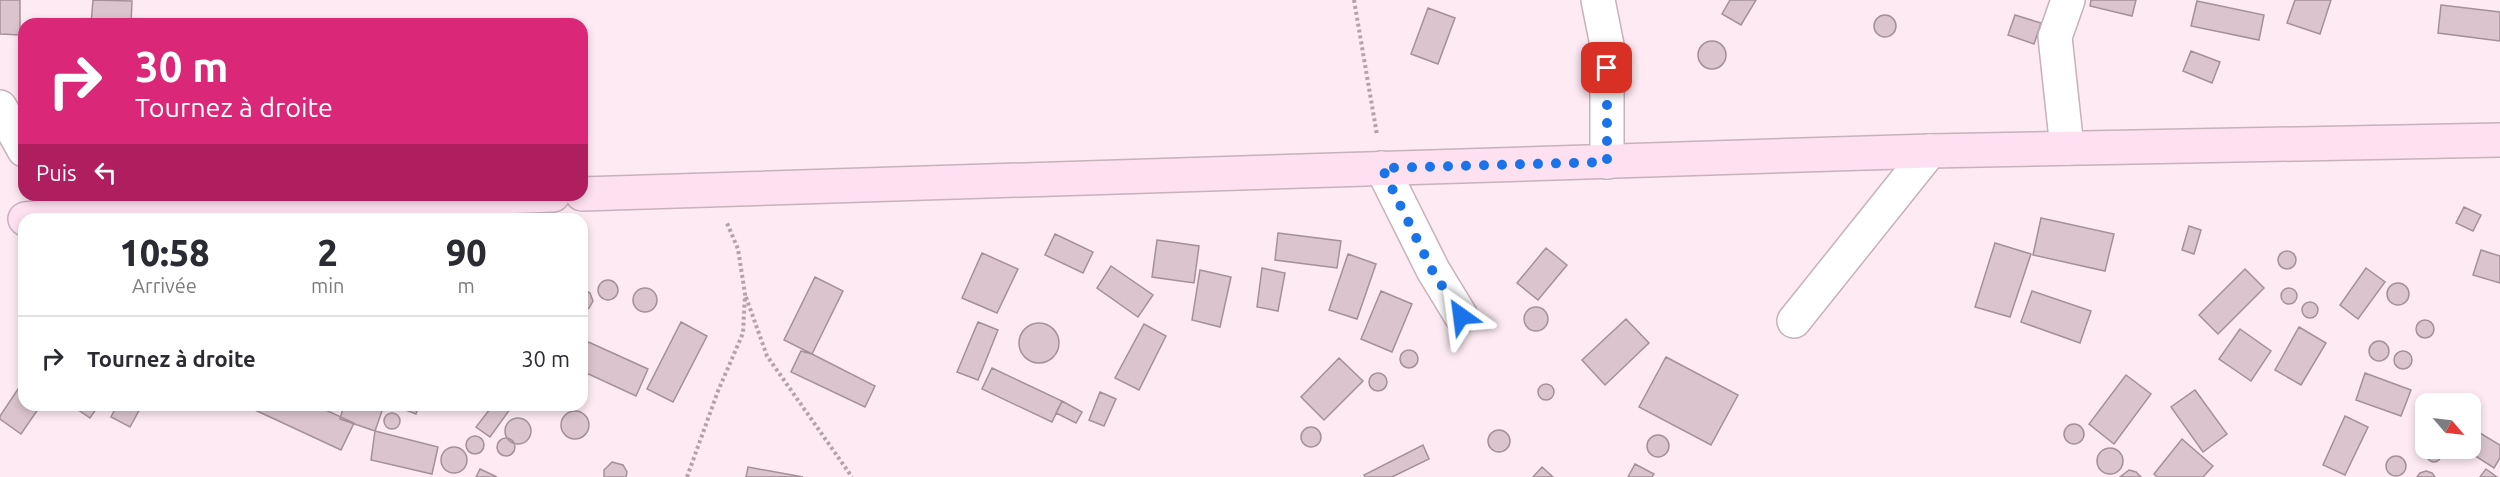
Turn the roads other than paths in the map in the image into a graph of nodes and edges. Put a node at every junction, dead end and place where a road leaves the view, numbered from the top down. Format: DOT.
graph roads {
  1 [pos="1598,0"];
  2 [pos="2068,0"];
  3 [pos="0,107"];
  4 [pos="18,139"];
  5 [pos="2500,140"];
  6 [pos="2067,148"];
  7 [pos="1930,150"];
  8 [pos="1607,162"];
  9 [pos="1382,168"];
  10 [pos="588,194"];
  11 [pos="228,201"];
  12 [pos="66,204"];
  13 [pos="41,213"];
  14 [pos="18,220"];
  15 [pos="0,222"];
  16 [pos="1461,316"];
  17 [pos="1794,321"];
  1 -- 8 [label="street"];
  2 -- 6 [label="street"];
  3 -- 4 [label="street"];
  5 -- 6 [label="main road"];
  6 -- 7 [label="main road"];
  7 -- 8 [label="main road"];
  7 -- 17 [label="street"];
  8 -- 9 [label="main road"];
  9 -- 10 [label="main road"];
  9 -- 16 [label="street"];
  11 -- 12 [label="main road"];
  12 -- 13 [label="main road"];
  14 -- 15 [label="main road"];
}
